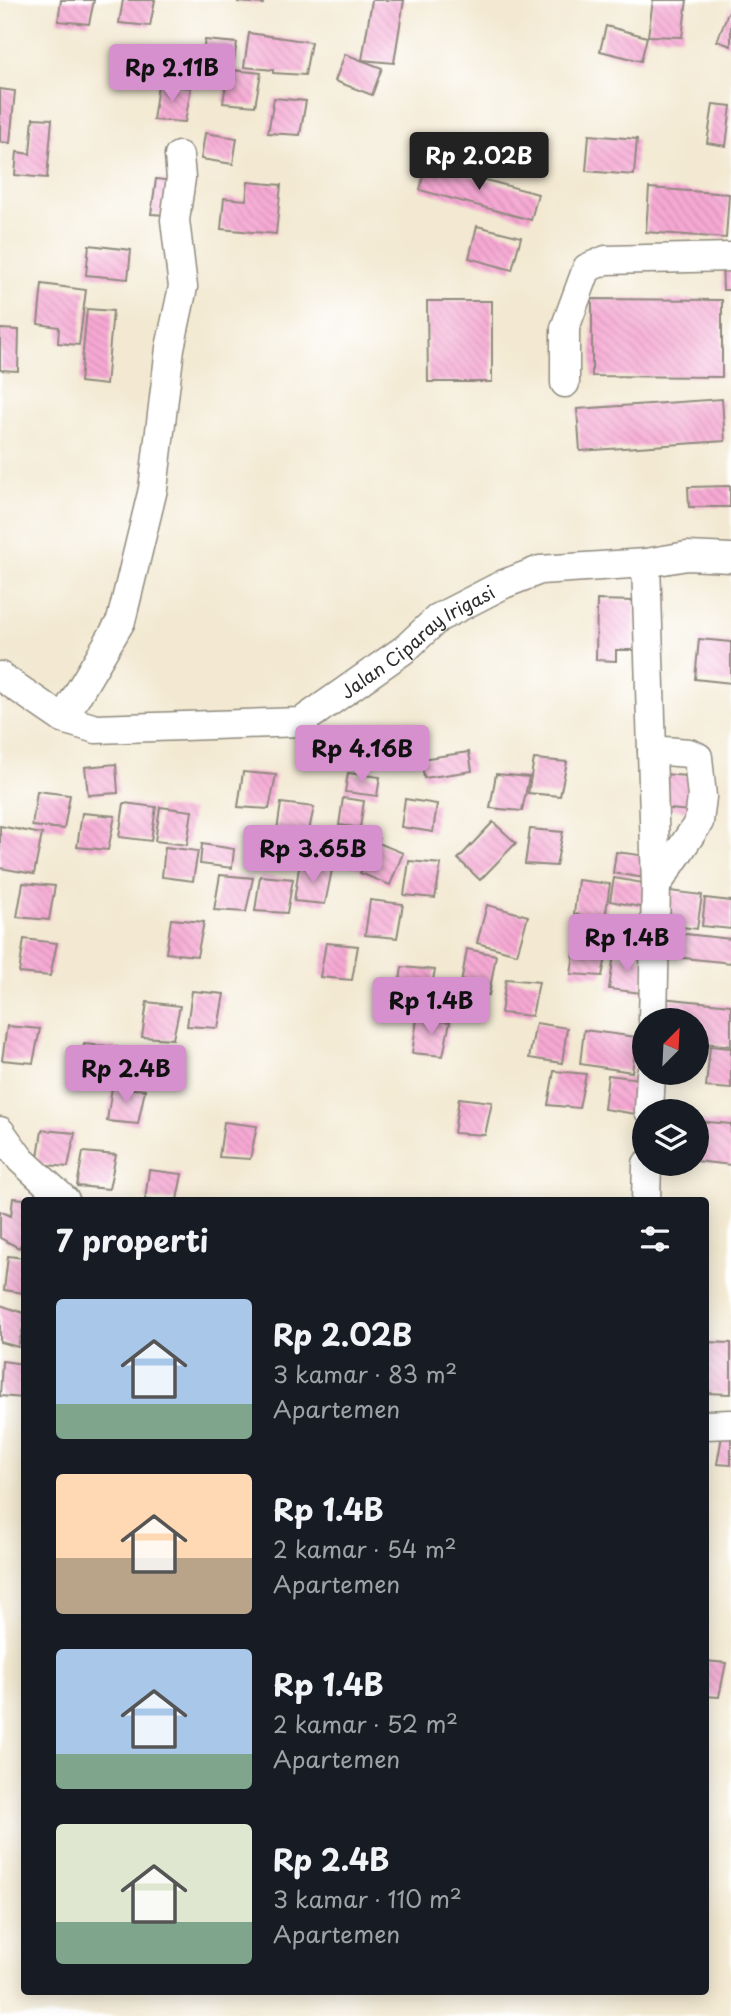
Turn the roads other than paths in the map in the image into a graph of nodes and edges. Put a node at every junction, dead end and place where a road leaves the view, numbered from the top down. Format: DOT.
graph roads {
  1 [pos="179,156"];
  2 [pos="731,257"];
  3 [pos="565,383"];
  4 [pos="731,558"];
  5 [pos="646,563"];
  6 [pos="0,676"];
  7 [pos="62,719"];
  8 [pos="652,750"];
  9 [pos="656,886"];
  10 [pos="653,1008"];
  11 [pos="0,1131"];
  12 [pos="647,1176"];
  13 [pos="62,1197"];
  14 [pos="646,1197"];
  15 [pos="731,1424"];
  16 [pos="709,1425"];
  1 -- 7 [label="street"];
  2 -- 3 [label="street"];
  4 -- 5 [label="street, Jalan Ciparay Irigasi"];
  5 -- 7 [label="street, Jalan Ciparay Irigasi"];
  5 -- 8 [label="street"];
  6 -- 7 [label="street, Jalan Ciparay Irigasi"];
  8 -- 9 [label="street"];
  8 -- 9 [label="street"];
  9 -- 10 [label="street"];
  11 -- 13 [label="street"];
  12 -- 14 [label="street"];
  15 -- 16 [label="street"];
}
